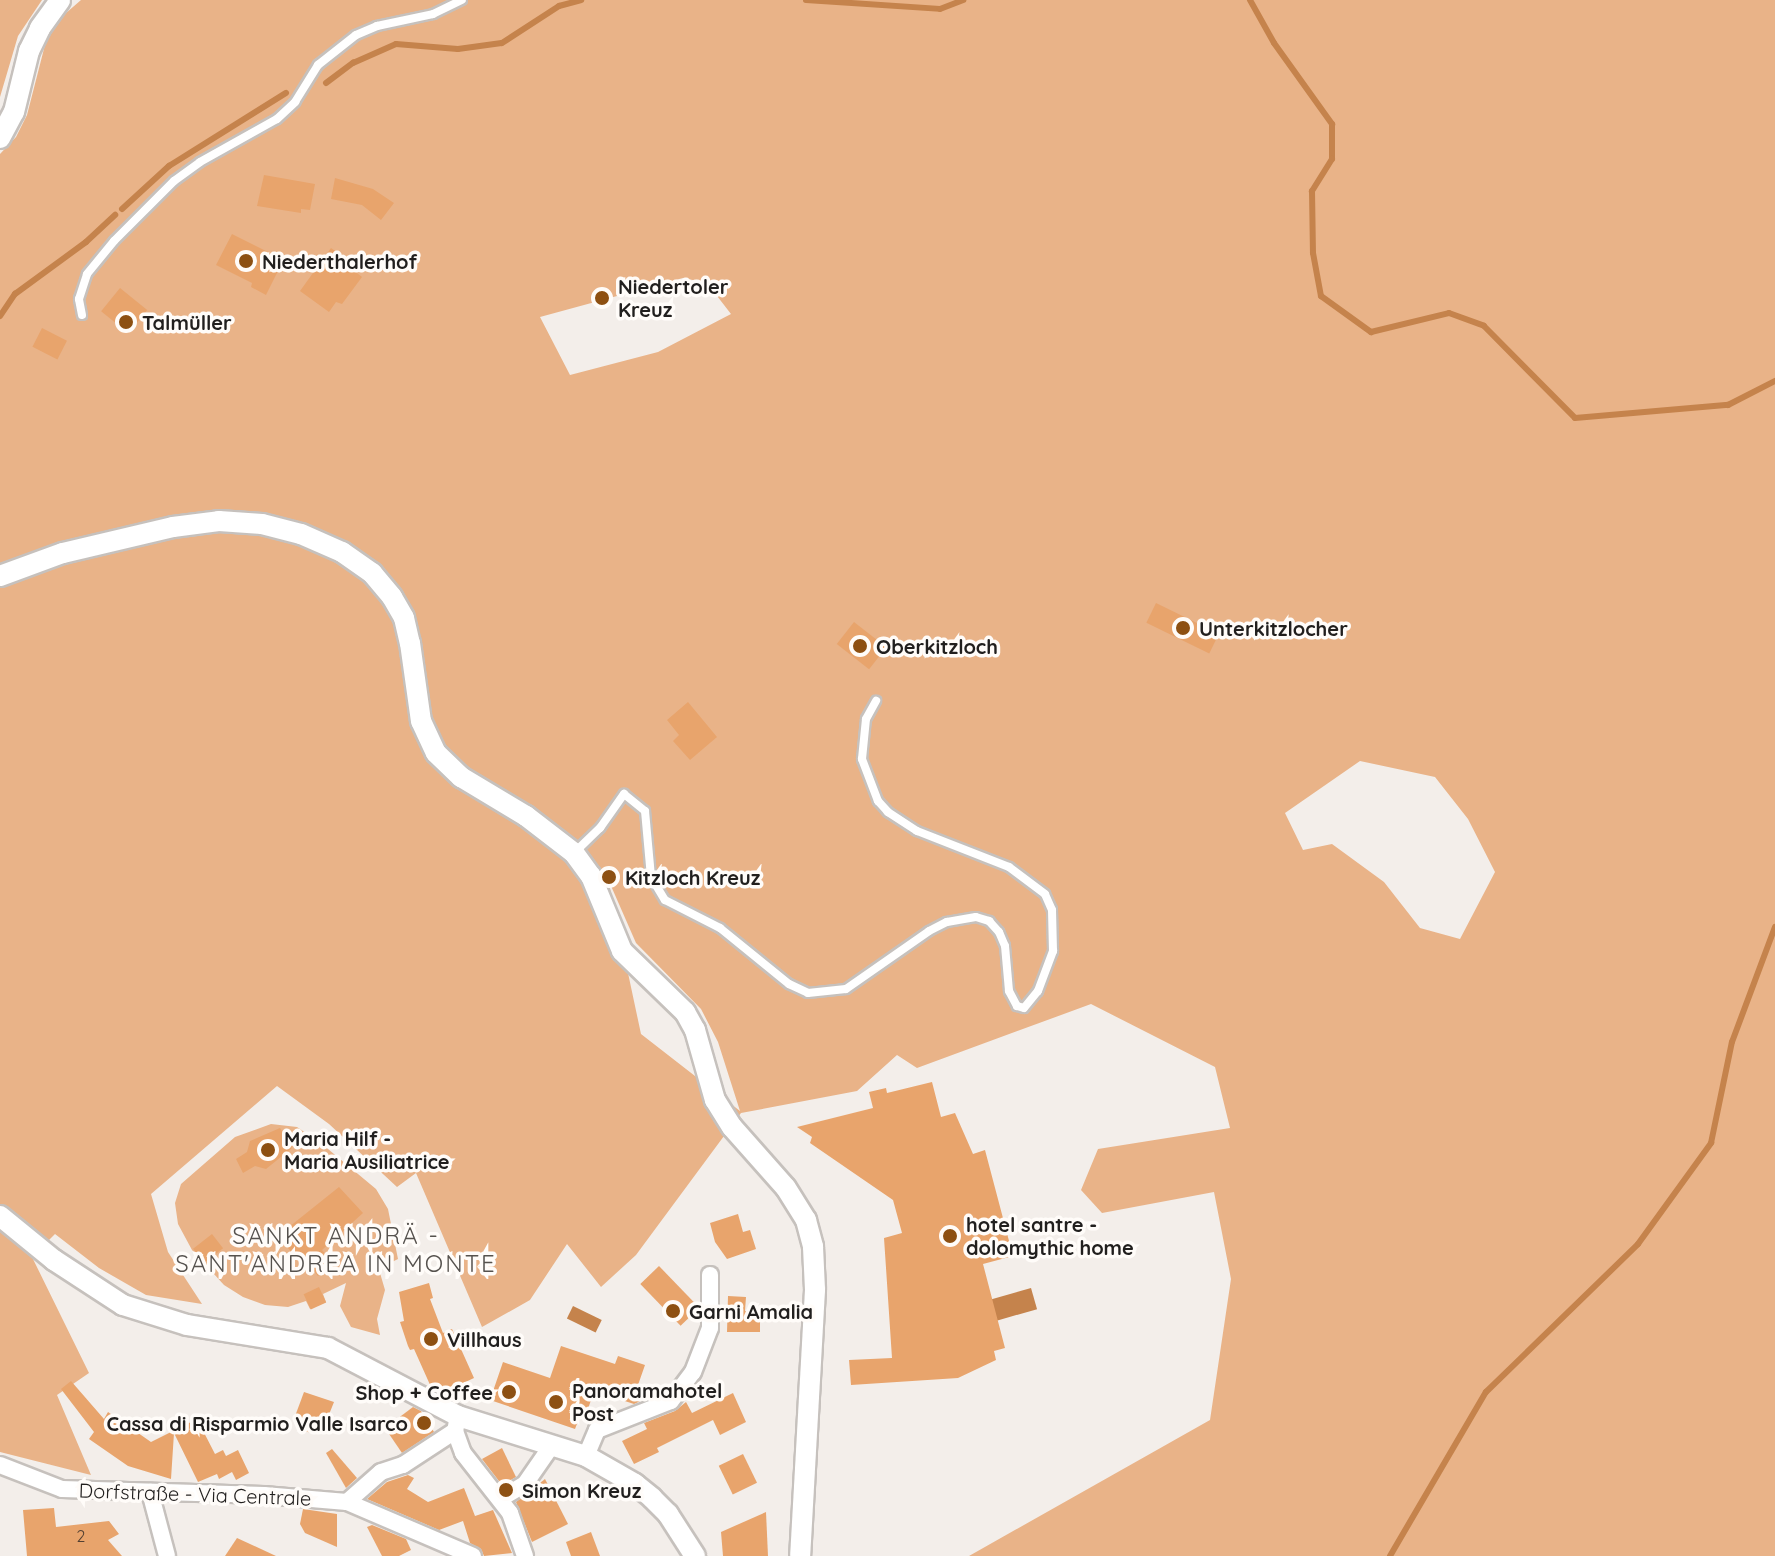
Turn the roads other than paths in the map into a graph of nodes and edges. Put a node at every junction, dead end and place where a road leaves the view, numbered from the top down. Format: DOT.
graph roads {
  1 [pos="60,0"];
  2 [pos="462,0"];
  3 [pos="0,138"];
  4 [pos="82,315"];
  5 [pos="0,576"];
  6 [pos="876,701"];
  7 [pos="574,853"];
  8 [pos="0,1216"];
  9 [pos="710,1275"];
  10 [pos="456,1423"];
  11 [pos="552,1445"];
  12 [pos="586,1456"];
  13 [pos="0,1465"];
  14 [pos="150,1492"];
  15 [pos="500,1499"];
  16 [pos="347,1502"];
  17 [pos="167,1556"];
  18 [pos="473,1556"];
  19 [pos="525,1556"];
  20 [pos="695,1556"];
  21 [pos="800,1556"];
  1 -- 3 [label="street"];
  2 -- 4 [label="lane"];
  5 -- 7 [label="street"];
  6 -- 7 [label="lane"];
  7 -- 21 [label="street"];
  8 -- 10 [label="street"];
  9 -- 12 [label="street"];
  10 -- 11 [label="street"];
  10 -- 15 [label="street"];
  10 -- 16 [label="street"];
  11 -- 12 [label="street"];
  11 -- 15 [label="street"];
  12 -- 20 [label="street"];
  13 -- 14 [label="street, Dorfstraße - Via Centrale"];
  14 -- 16 [label="street, Dorfstraße - Via Centrale"];
  14 -- 17 [label="street"];
  15 -- 19 [label="street"];
  16 -- 18 [label="street, Dorfstraße - Via Centrale"];
}
